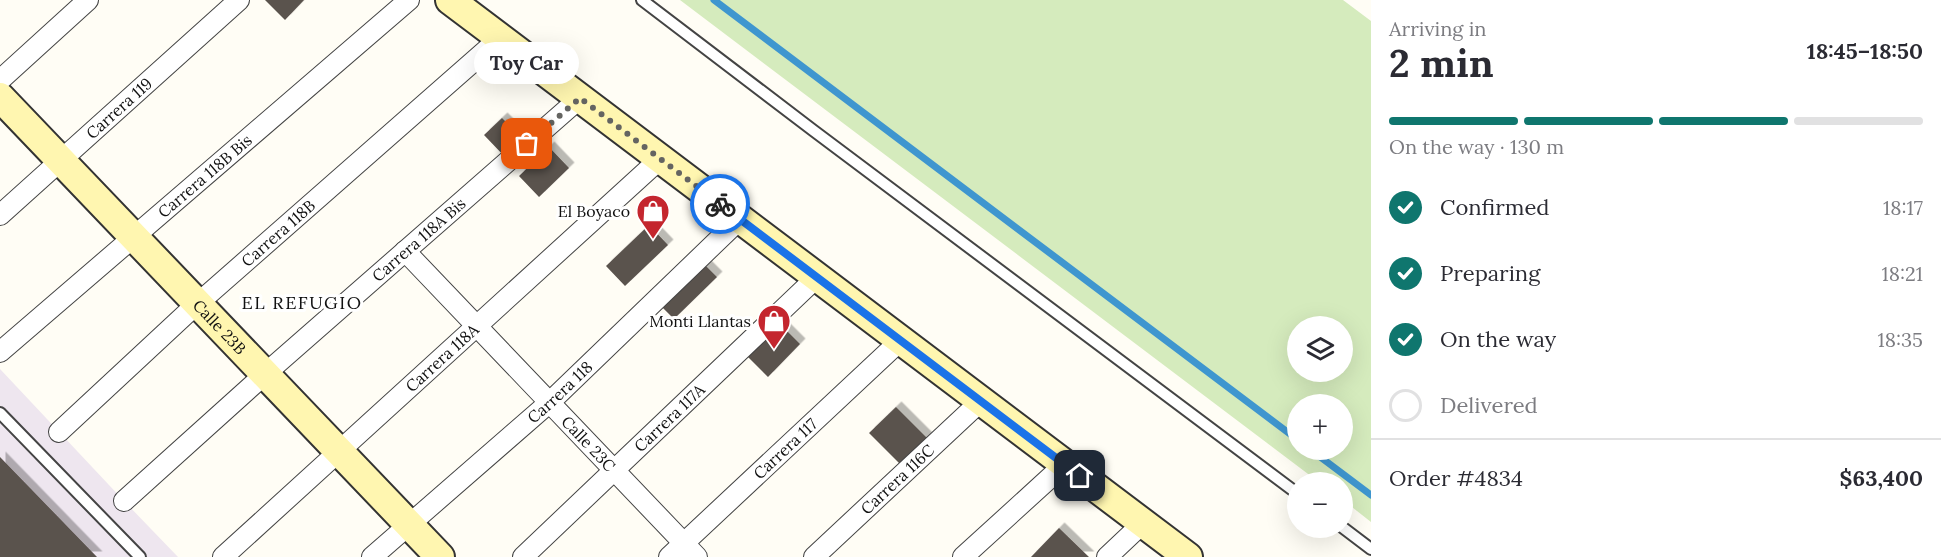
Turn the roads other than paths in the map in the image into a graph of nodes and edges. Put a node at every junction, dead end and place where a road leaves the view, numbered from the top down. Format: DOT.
graph roads {
  1 [pos="88,0"];
  2 [pos="239,0"];
  3 [pos="409,0"];
  4 [pos="450,0"];
  5 [pos="642,0"];
  6 [pos="500,38"];
  7 [pos="0,80"];
  8 [pos="0,97"];
  9 [pos="580,98"];
  10 [pos="660,159"];
  11 [pos="61,161"];
  12 [pos="0,215"];
  13 [pos="740,219"];
  14 [pos="133,236"];
  15 [pos="405,251"];
  16 [pos="817,277"];
  17 [pos="198,304"];
  18 [pos="478,327"];
  19 [pos="901,340"];
  20 [pos="0,352"];
  21 [pos="265,374"];
  22 [pos="981,401"];
  23 [pos="550,402"];
  24 [pos="0,413"];
  25 [pos="60,432"];
  26 [pos="340,452"];
  27 [pos="1065,464"];
  28 [pos="614,470"];
  29 [pos="1287,486"];
  30 [pos="124,501"];
  31 [pos="1143,523"];
  32 [pos="410,525"];
  33 [pos="1353,535"];
  34 [pos="1371,549"];
  35 [pos="691,550"];
  36 [pos="1174,552"];
  37 [pos="140,557"];
  38 [pos="223,557"];
  39 [pos="372,557"];
  40 [pos="440,557"];
  41 [pos="523,557"];
  42 [pos="669,557"];
  43 [pos="814,557"];
  44 [pos="963,557"];
  45 [pos="1107,557"];
  1 -- 7 [label="street"];
  2 -- 11 [label="street, Carrera 119"];
  3 -- 14 [label="street, Carrera 118B Bis"];
  4 -- 6 [label="main road"];
  5 -- 29 [label="lane"];
  6 -- 9 [label="main road"];
  6 -- 17 [label="street, Carrera 118B"];
  8 -- 11 [label="main road, Calle 23B"];
  9 -- 10 [label="main road"];
  9 -- 15 [label="street, Carrera 118A Bis"];
  10 -- 13 [label="main road"];
  10 -- 18 [label="street, Carrera 118A"];
  11 -- 12 [label="street, Carrera 119"];
  11 -- 14 [label="main road, Calle 23B"];
  13 -- 16 [label="main road"];
  13 -- 23 [label="street, Carrera 118"];
  14 -- 17 [label="main road, Calle 23B"];
  14 -- 20 [label="street, Carrera 118B Bis"];
  15 -- 18 [label="street, Calle 23C"];
  15 -- 21 [label="street, Carrera 118A Bis"];
  16 -- 19 [label="main road"];
  16 -- 28 [label="street, Carrera 117A"];
  17 -- 21 [label="main road, Calle 23B"];
  17 -- 25 [label="street, Carrera 118B"];
  18 -- 23 [label="street, Calle 23C"];
  18 -- 26 [label="street, Carrera 118A"];
  19 -- 22 [label="main road"];
  19 -- 35 [label="street, Carrera 117"];
  21 -- 26 [label="main road, Calle 23B"];
  21 -- 30 [label="street, Carrera 118A Bis"];
  22 -- 27 [label="main road"];
  22 -- 43 [label="street, Carrera 116C"];
  23 -- 28 [label="street, Calle 23C"];
  23 -- 32 [label="street, Carrera 118"];
  24 -- 37 [label="lane"];
  26 -- 32 [label="main road, Calle 23B"];
  26 -- 38 [label="street, Carrera 118A"];
  27 -- 31 [label="main road"];
  27 -- 44 [label="street"];
  28 -- 35 [label="street, Calle 23C"];
  28 -- 41 [label="street, Carrera 117A"];
  31 -- 36 [label="main road"];
  31 -- 45 [label="street"];
  32 -- 39 [label="street, Carrera 118"];
  32 -- 40 [label="main road, Calle 23B"];
  33 -- 34 [label="lane"];
  35 -- 42 [label="street, Carrera 117"];
}
